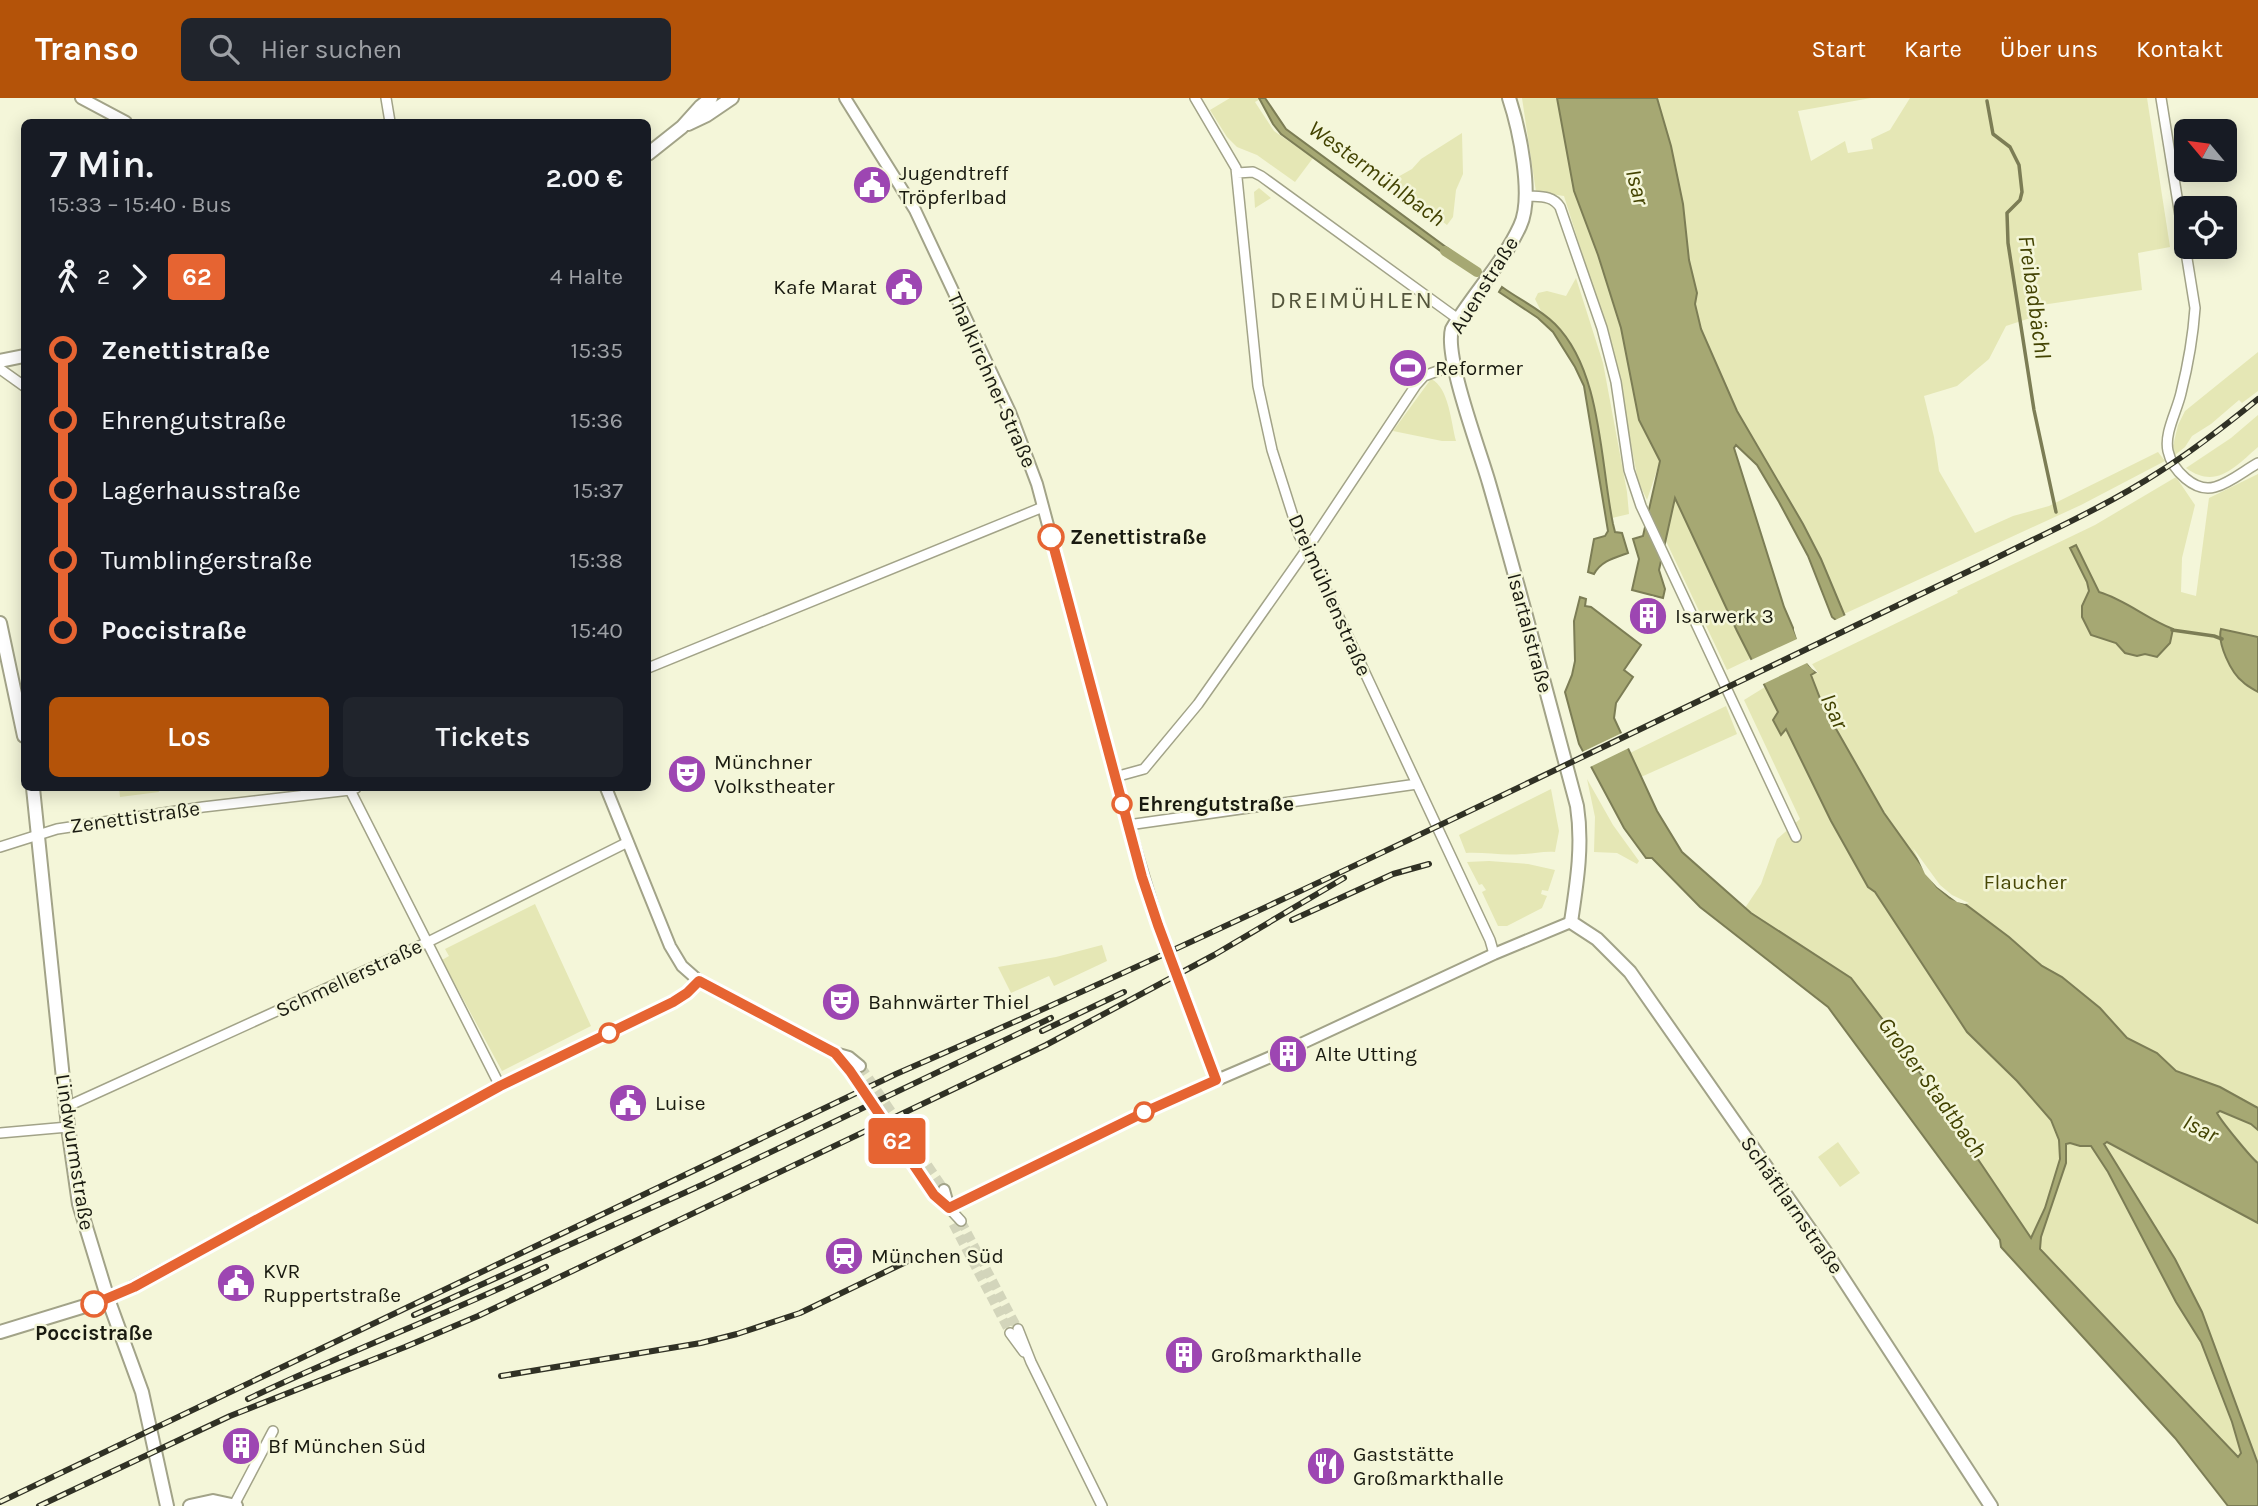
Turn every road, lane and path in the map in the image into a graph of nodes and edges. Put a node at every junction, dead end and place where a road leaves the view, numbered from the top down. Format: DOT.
graph roads {
  1 [pos="81,98"];
  2 [pos="386,98"];
  3 [pos="711,98"];
  4 [pos="732,98"];
  5 [pos="845,98"];
  6 [pos="1195,98"];
  7 [pos="1510,98"];
  8 [pos="2161,98"];
  9 [pos="696,103"];
  10 [pos="120,119"];
  11 [pos="390,119"];
  12 [pos="682,127"];
  13 [pos="651,152"];
  14 [pos="1237,173"];
  15 [pos="1527,196"];
  16 [pos="1458,319"];
  17 [pos="1450,349"];
  18 [pos="21,357"];
  19 [pos="0,361"];
  20 [pos="1454,365"];
  21 [pos="0,369"];
  22 [pos="21,384"];
  23 [pos="2258,463"];
  24 [pos="1043,507"];
  25 [pos="1307,549"];
  26 [pos="0,623"];
  27 [pos="651,667"];
  28 [pos="21,722"];
  29 [pos="1115,777"];
  30 [pos="1417,784"];
  31 [pos="33,791"];
  32 [pos="336,791"];
  33 [pos="354,791"];
  34 [pos="607,791"];
  35 [pos="1128,825"];
  36 [pos="39,834"];
  37 [pos="1796,837"];
  38 [pos="628,842"];
  39 [pos="0,847"];
  40 [pos="1571,922"];
  41 [pos="1158,925"];
  42 [pos="426,943"];
  43 [pos="1494,954"];
  44 [pos="699,981"];
  45 [pos="1184,993"];
  46 [pos="1290,1049"];
  47 [pos="1273,1056"];
  48 [pos="855,1068"];
  49 [pos="1216,1080"];
  50 [pos="500,1086"];
  51 [pos="66,1107"];
  52 [pos="68,1127"];
  53 [pos="0,1133"];
  54 [pos="939,1192"];
  55 [pos="949,1208"];
  56 [pos="957,1223"];
  57 [pos="108,1299"];
  58 [pos="1014,1331"];
  59 [pos="0,1332"];
  60 [pos="273,1431"];
  61 [pos="167,1506"];
  62 [pos="190,1506"];
  63 [pos="226,1506"];
  64 [pos="235,1506"];
  65 [pos="1102,1506"];
  66 [pos="1991,1506"];
  1 -- 10 [label="street"];
  2 -- 11 [label="street"];
  3 -- 9 [label="main road"];
  4 -- 12 [label="main road"];
  5 -- 24 [label="street, Thalkirchner Straße"];
  6 -- 14 [label="street"];
  7 -- 15 [label="main road, Auenstraße"];
  8 -- 23 [label="street"];
  9 -- 12 [label="main road"];
  12 -- 13 [label="main road"];
  14 -- 16 [label="street"];
  14 -- 25 [label="street, Dreimühlenstraße"];
  15 -- 16 [label="main road, Auenstraße"];
  15 -- 37 [label="street"];
  16 -- 17 [label="main road, Auenstraße"];
  17 -- 20 [label="main road, Isartalstraße"];
  18 -- 19 [label="main road"];
  20 -- 25 [label="street"];
  20 -- 40 [label="main road, Isartalstraße"];
  21 -- 22 [label="street"];
  24 -- 27 [label="street"];
  24 -- 29 [label="street, Thalkirchner Straße"];
  25 -- 29 [label="street"];
  25 -- 30 [label="street, Dreimühlenstraße"];
  26 -- 28 [label="main road"];
  29 -- 35 [label="street, Thalkirchner Straße"];
  30 -- 35 [label="street"];
  30 -- 43 [label="street, Dreimühlenstraße"];
  31 -- 36 [label="main road, Lindwurmstraße"];
  32 -- 36 [label="street, Zenettistraße"];
  33 -- 42 [label="street"];
  34 -- 38 [label="street"];
  35 -- 41 [label="street, Thalkirchner Straße"];
  36 -- 39 [label="street, Zenettistraße"];
  36 -- 51 [label="main road, Lindwurmstraße"];
  38 -- 42 [label="street, Schmellerstraße"];
  38 -- 44 [label="street"];
  40 -- 43 [label="street"];
  40 -- 66 [label="main road, Schäftlarnstraße"];
  42 -- 50 [label="street"];
  42 -- 51 [label="street, Schmellerstraße"];
  43 -- 46 [label="street"];
  44 -- 48 [label="street"];
  44 -- 50 [label="street"];
  45 -- 49 [label="street"];
  47 -- 49 [label="street"];
  49 -- 55 [label="street"];
  50 -- 57 [label="street"];
  51 -- 52 [label="main road, Lindwurmstraße"];
  52 -- 53 [label="street"];
  52 -- 57 [label="main road, Lindwurmstraße"];
  54 -- 55 [label="street"];
  55 -- 56 [label="street"];
  57 -- 59 [label="main road"];
  57 -- 61 [label="main road, Lindwurmstraße"];
  58 -- 65 [label="street"];
  60 -- 64 [label="street"];
  62 -- 64 [label="main road"];
  63 -- 64 [label="main road"];
}
